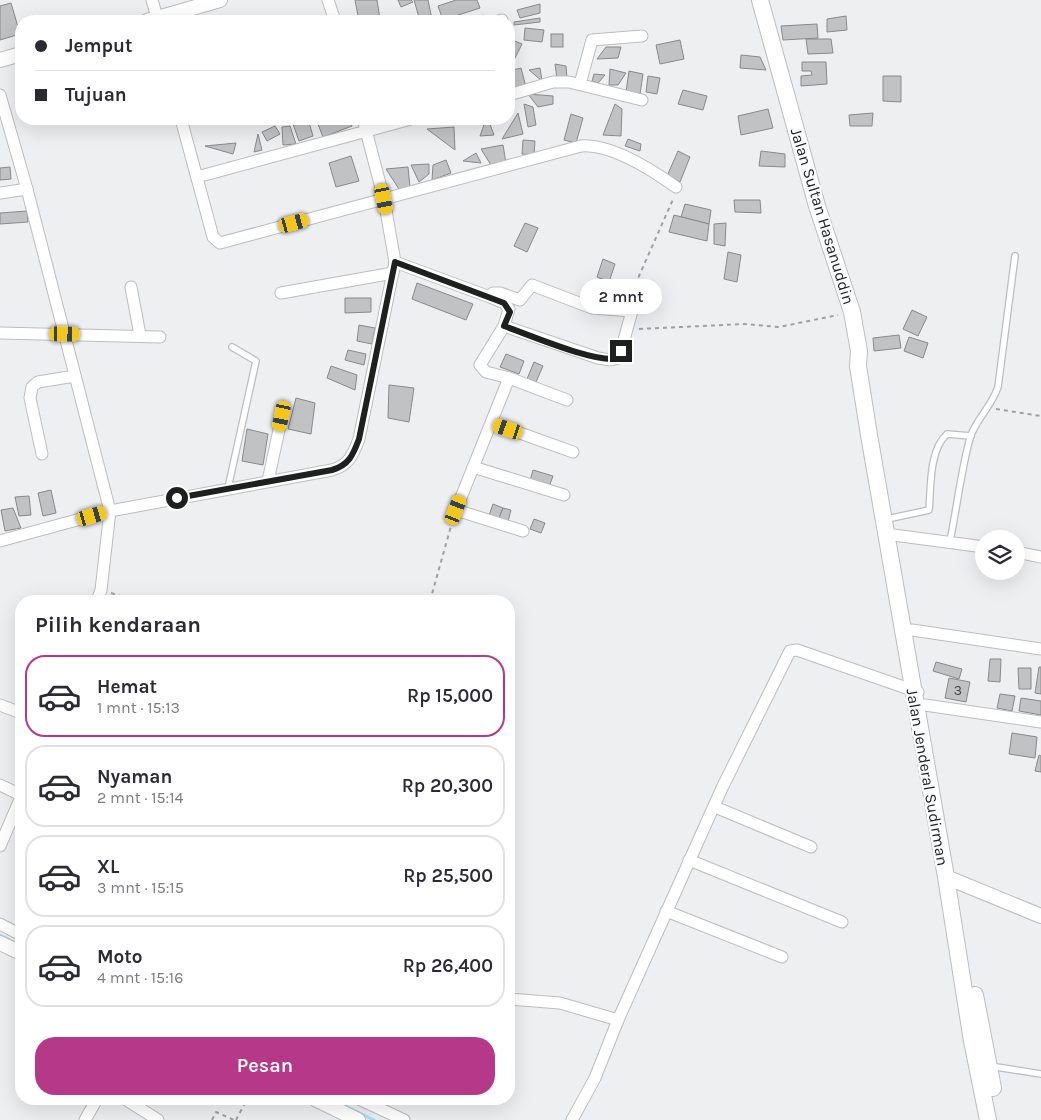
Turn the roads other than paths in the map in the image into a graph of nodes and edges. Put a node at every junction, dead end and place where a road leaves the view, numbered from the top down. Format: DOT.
graph roads {
  1 [pos="152,0"];
  2 [pos="220,0"];
  3 [pos="328,0"];
  4 [pos="760,0"];
  5 [pos="154,15"];
  6 [pos="170,15"];
  7 [pos="333,15"];
  8 [pos="642,36"];
  9 [pos="15,56"];
  10 [pos="0,60"];
  11 [pos="580,84"];
  12 [pos="515,92"];
  13 [pos="0,95"];
  14 [pos="642,100"];
  15 [pos="183,125"];
  16 [pos="362,125"];
  17 [pos="365,125"];
  18 [pos="197,177"];
  19 [pos="676,187"];
  20 [pos="27,188"];
  21 [pos="0,193"];
  22 [pos="384,199"];
  23 [pos="1015,256"];
  24 [pos="394,268"];
  25 [pos="131,286"];
  26 [pos="281,293"];
  27 [pos="490,297"];
  28 [pos="504,326"];
  29 [pos="0,333"];
  30 [pos="65,334"];
  31 [pos="140,336"];
  32 [pos="160,337"];
  33 [pos="232,347"];
  34 [pos="860,351"];
  35 [pos="75,376"];
  36 [pos="509,378"];
  37 [pos="567,400"];
  38 [pos="282,416"];
  39 [pos="492,423"];
  40 [pos="869,435"];
  41 [pos="971,436"];
  42 [pos="573,452"];
  43 [pos="42,454"];
  44 [pos="473,467"];
  45 [pos="268,481"];
  46 [pos="228,488"];
  47 [pos="564,495"];
  48 [pos="110,511"];
  49 [pos="891,528"];
  50 [pos="523,531"];
  51 [pos="0,541"];
  52 [pos="950,541"];
  53 [pos="975,545"];
  54 [pos="1025,553"];
  55 [pos="1041,556"];
  56 [pos="99,595"];
  57 [pos="912,630"];
  58 [pos="1041,649"];
  59 [pos="920,696"];
  60 [pos="0,705"];
  61 [pos="15,711"];
  62 [pos="1041,722"];
  63 [pos="0,785"];
  64 [pos="15,793"];
  65 [pos="715,807"];
  66 [pos="15,810"];
  67 [pos="0,846"];
  68 [pos="811,847"];
  69 [pos="689,860"];
  70 [pos="952,879"];
  71 [pos="666,911"];
  72 [pos="1041,916"];
  73 [pos="842,922"];
  74 [pos="0,924"];
  75 [pos="15,932"];
  76 [pos="0,943"];
  77 [pos="15,950"];
  78 [pos="782,957"];
  79 [pos="515,999"];
  80 [pos="618,1020"];
  81 [pos="983,1066"];
  82 [pos="1041,1074"];
  83 [pos="94,1105"];
  84 [pos="135,1105"];
  85 [pos="327,1105"];
  86 [pos="372,1105"];
  87 [pos="85,1120"];
  88 [pos="158,1120"];
  89 [pos="358,1120"];
  90 [pos="404,1120"];
  91 [pos="572,1120"];
  92 [pos="988,1120"];
  93 [pos="999,1120"];
  1 -- 5 [label="street"];
  2 -- 6 [label="street"];
  3 -- 7 [label="street"];
  4 -- 34 [label="main road, Jalan Sultan Hasanuddin"];
  8 -- 11 [label="street"];
  9 -- 10 [label="street"];
  11 -- 12 [label="street"];
  11 -- 14 [label="street"];
  13 -- 20 [label="street"];
  15 -- 18 [label="street"];
  16 -- 18 [label="street"];
  17 -- 22 [label="street"];
  18 -- 22 [label="street"];
  19 -- 22 [label="street"];
  20 -- 21 [label="street"];
  20 -- 30 [label="street"];
  22 -- 24 [label="street"];
  23 -- 41 [label="lane"];
  24 -- 26 [label="street"];
  24 -- 27 [label="street"];
  24 -- 45 [label="street"];
  25 -- 31 [label="street"];
  27 -- 28 [label="street"];
  27 -- 28 [label="street"];
  28 -- 36 [label="street"];
  29 -- 30 [label="street"];
  30 -- 31 [label="street"];
  30 -- 35 [label="street"];
  31 -- 32 [label="street"];
  33 -- 46 [label="lane"];
  34 -- 40 [label="main road, Jalan Sultan Hasanuddin"];
  34 -- 49 [label="main road"];
  35 -- 43 [label="street"];
  35 -- 48 [label="street"];
  36 -- 37 [label="street"];
  36 -- 39 [label="street"];
  38 -- 45 [label="street"];
  39 -- 42 [label="street"];
  39 -- 44 [label="street"];
  40 -- 49 [label="main road, Jalan Jenderal Sudirman"];
  41 -- 49 [label="lane"];
  41 -- 52 [label="lane"];
  44 -- 47 [label="street"];
  44 -- 50 [label="street"];
  45 -- 46 [label="street"];
  46 -- 48 [label="street"];
  48 -- 51 [label="street"];
  48 -- 56 [label="street"];
  49 -- 52 [label="street"];
  49 -- 57 [label="main road"];
  49 -- 59 [label="main road, Jalan Jenderal Sudirman"];
  52 -- 53 [label="street"];
  54 -- 55 [label="street"];
  57 -- 58 [label="street"];
  57 -- 59 [label="main road"];
  59 -- 62 [label="street"];
  59 -- 65 [label="street"];
  59 -- 70 [label="main road"];
  60 -- 61 [label="street"];
  63 -- 64 [label="street"];
  65 -- 68 [label="street"];
  65 -- 69 [label="street"];
  66 -- 67 [label="street"];
  69 -- 71 [label="street"];
  69 -- 73 [label="street"];
  70 -- 72 [label="street"];
  70 -- 81 [label="main road"];
  71 -- 78 [label="street"];
  71 -- 80 [label="street"];
  74 -- 75 [label="street"];
  76 -- 77 [label="street"];
  79 -- 80 [label="street"];
  80 -- 91 [label="street"];
  81 -- 82 [label="lane"];
  81 -- 92 [label="main road"];
  81 -- 93 [label="main road"];
  83 -- 87 [label="street"];
  84 -- 88 [label="street"];
  85 -- 89 [label="street"];
  86 -- 90 [label="street"];
}
